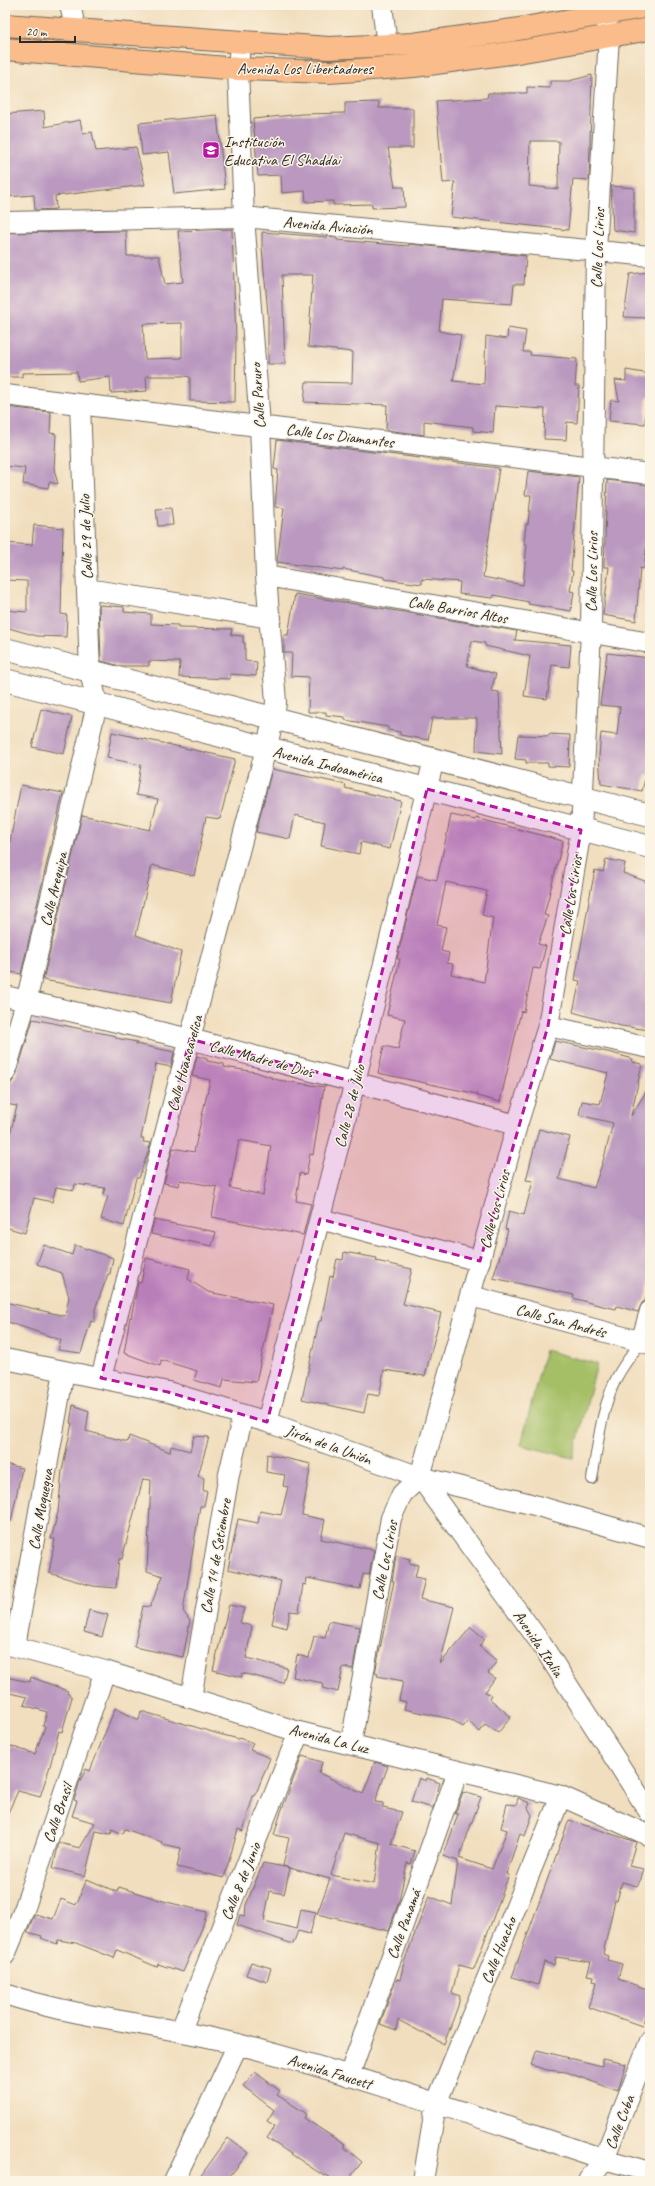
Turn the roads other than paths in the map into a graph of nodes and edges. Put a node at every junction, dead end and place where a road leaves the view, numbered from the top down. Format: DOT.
graph roads {
  1 [pos="70,5"];
  2 [pos="382,5"];
  3 [pos="650,6"];
  4 [pos="605,14"];
  5 [pos="5,25"];
  6 [pos="650,29"];
  7 [pos="76,31"];
  8 [pos="609,36"];
  9 [pos="240,42"];
  10 [pos="387,45"];
  11 [pos="5,48"];
  12 [pos="238,69"];
  13 [pos="244,217"];
  14 [pos="5,222"];
  15 [pos="596,250"];
  16 [pos="650,256"];
  17 [pos="5,395"];
  18 [pos="80,404"];
  19 [pos="260,425"];
  20 [pos="592,466"];
  21 [pos="650,474"];
  22 [pos="266,576"];
  23 [pos="87,589"];
  24 [pos="271,618"];
  25 [pos="591,631"];
  26 [pos="650,643"];
  27 [pos="5,649"];
  28 [pos="90,671"];
  29 [pos="5,680"];
  30 [pos="97,704"];
  31 [pos="274,718"];
  32 [pos="265,748"];
  33 [pos="434,759"];
  34 [pos="427,789"];
  35 [pos="582,798"];
  36 [pos="650,815"];
  37 [pos="581,830"];
  38 [pos="650,847"];
  39 [pos="5,996"];
  40 [pos="26,1002"];
  41 [pos="548,1026"];
  42 [pos="190,1039"];
  43 [pos="650,1048"];
  44 [pos="5,1073"];
  45 [pos="355,1082"];
  46 [pos="517,1125"];
  47 [pos="320,1219"];
  48 [pos="480,1261"];
  49 [pos="472,1296"];
  50 [pos="650,1311"];
  51 [pos="646,1343"];
  52 [pos="5,1359"];
  53 [pos="64,1371"];
  54 [pos="101,1378"];
  55 [pos="243,1415"];
  56 [pos="267,1422"];
  57 [pos="420,1477"];
  58 [pos="592,1479"];
  59 [pos="650,1538"];
  60 [pos="10,1645"];
  61 [pos="105,1671"];
  62 [pos="192,1698"];
  63 [pos="299,1732"];
  64 [pos="351,1744"];
  65 [pos="458,1771"];
  66 [pos="561,1796"];
  67 [pos="650,1813"];
  68 [pos="650,1836"];
  69 [pos="5,1955"];
  70 [pos="5,1994"];
  71 [pos="181,2030"];
  72 [pos="650,2041"];
  73 [pos="238,2044"];
  74 [pos="349,2076"];
  75 [pos="436,2104"];
  76 [pos="604,2159"];
  77 [pos="650,2172"];
  78 [pos="174,2181"];
  79 [pos="423,2181"];
  80 [pos="588,2181"];
  1 -- 7 [label="street"];
  2 -- 10 [label="street"];
  3 -- 4 [label="highway, Avenida Los Libertadores"];
  4 -- 8 [label="street, Calle Los Lirios"];
  4 -- 10 [label="highway, Avenida Los Libertadores"];
  5 -- 7 [label="highway, Avenida Los Libertadores"];
  6 -- 8 [label="highway, Avenida Los Libertadores"];
  7 -- 9 [label="highway, Avenida Los Libertadores"];
  8 -- 12 [label="highway, Avenida Los Libertadores"];
  8 -- 15 [label="street, Calle Los Lirios"];
  9 -- 10 [label="highway, Avenida Los Libertadores"];
  9 -- 12 [label="street, Calle Paruro"];
  11 -- 12 [label="highway, Avenida Los Libertadores"];
  12 -- 13 [label="street, Calle Paruro"];
  13 -- 14 [label="street, Avenida Aviación"];
  13 -- 15 [label="street, Avenida Aviación"];
  13 -- 19 [label="street, Calle Paruro"];
  15 -- 16 [label="street, Avenida Aviación"];
  15 -- 20 [label="street, Calle Los Lirios"];
  17 -- 18 [label="street, Calle Los Diamantes"];
  18 -- 19 [label="street, Calle Los Diamantes"];
  18 -- 23 [label="street, Calle 29 de Julio"];
  19 -- 20 [label="street, Calle Los Diamantes"];
  19 -- 22 [label="street, Calle Paruro"];
  20 -- 21 [label="street, Calle Los Diamantes"];
  20 -- 25 [label="street, Calle Los Lirios"];
  22 -- 24 [label="street, Calle Paruro"];
  22 -- 25 [label="street, Calle Barrios Altos"];
  23 -- 24 [label="street"];
  23 -- 28 [label="street, Calle 29 de Julio"];
  24 -- 31 [label="street, Calle Paruro"];
  25 -- 26 [label="street, Calle Barrios Altos"];
  25 -- 35 [label="street, Calle Los Lirios"];
  27 -- 28 [label="street, Avenida Indoamérica"];
  28 -- 30 [label="street, Calle 29 de Julio"];
  28 -- 31 [label="street, Avenida Indoamérica"];
  29 -- 30 [label="street, Avenida Indoamérica"];
  30 -- 32 [label="street, Avenida Indoamérica"];
  30 -- 40 [label="street, Calle Arequipa"];
  31 -- 32 [label="street, Calle Paruro"];
  31 -- 33 [label="street, Avenida Indoamérica"];
  32 -- 34 [label="street, Avenida Indoamérica"];
  32 -- 42 [label="street, Calle Huancavelica"];
  33 -- 34 [label="street, Calle 28 de Julio"];
  33 -- 35 [label="street, Avenida Indoamérica"];
  34 -- 37 [label="street, Avenida Indoamérica"];
  34 -- 45 [label="street, Calle 28 de Julio"];
  35 -- 36 [label="street, Avenida Indoamérica"];
  35 -- 37 [label="street, Calle Los Lirios"];
  37 -- 38 [label="street, Avenida Indoamérica"];
  37 -- 41 [label="street, Calle Los Lirios"];
  39 -- 40 [label="street, Calle Madre de Dios"];
  40 -- 42 [label="street, Calle Madre de Dios"];
  40 -- 44 [label="street, Calle Arequipa"];
  41 -- 43 [label="street"];
  41 -- 46 [label="street, Calle Los Lirios"];
  42 -- 45 [label="street, Calle Madre de Dios"];
  42 -- 54 [label="street, Calle Huancavelica"];
  45 -- 46 [label="street, Calle Madre de Dios"];
  45 -- 47 [label="street, Calle 28 de Julio"];
  46 -- 48 [label="street, Calle Los Lirios"];
  47 -- 48 [label="street"];
  47 -- 56 [label="street, Calle 28 de Julio"];
  48 -- 49 [label="street, Calle Los Lirios"];
  49 -- 51 [label="street, Calle San Andrés"];
  49 -- 57 [label="street, Calle Los Lirios"];
  50 -- 51 [label="street"];
  51 -- 58 [label="lane"];
  52 -- 53 [label="street, Jirón de la Unión"];
  53 -- 54 [label="street, Jirón de la Unión"];
  53 -- 60 [label="street, Calle Moquegua"];
  54 -- 55 [label="street, Jirón de la Unión"];
  55 -- 56 [label="street, Jirón de la Unión"];
  55 -- 62 [label="street, Calle 14 de Setiembre"];
  56 -- 57 [label="street, Jirón de la Unión"];
  57 -- 59 [label="street, Jirón de la Unión"];
  57 -- 64 [label="street, Calle Los Lirios"];
  57 -- 67 [label="street, Avenida Italia"];
  60 -- 61 [label="street, Avenida La Luz"];
  61 -- 62 [label="street, Avenida La Luz"];
  61 -- 69 [label="street, Calle Brasil"];
  62 -- 63 [label="street, Avenida La Luz"];
  63 -- 64 [label="street, Avenida La Luz"];
  63 -- 71 [label="street, Calle 8 de Junio"];
  64 -- 65 [label="street, Avenida La Luz"];
  65 -- 66 [label="street, Avenida La Luz"];
  65 -- 74 [label="street, Calle Panamá"];
  66 -- 68 [label="street, Avenida La Luz"];
  66 -- 75 [label="street, Calle Huacho"];
  70 -- 71 [label="street, Avenida Faucett"];
  71 -- 73 [label="street, Avenida Faucett"];
  72 -- 76 [label="street, Calle Cuba"];
  73 -- 74 [label="street, Avenida Faucett"];
  73 -- 78 [label="street"];
  74 -- 75 [label="street, Avenida Faucett"];
  75 -- 76 [label="street, Avenida Faucett"];
  75 -- 79 [label="street, Calle Huacho"];
  76 -- 77 [label="street, Avenida Faucett"];
  76 -- 80 [label="street, Calle Cuba"];
}
